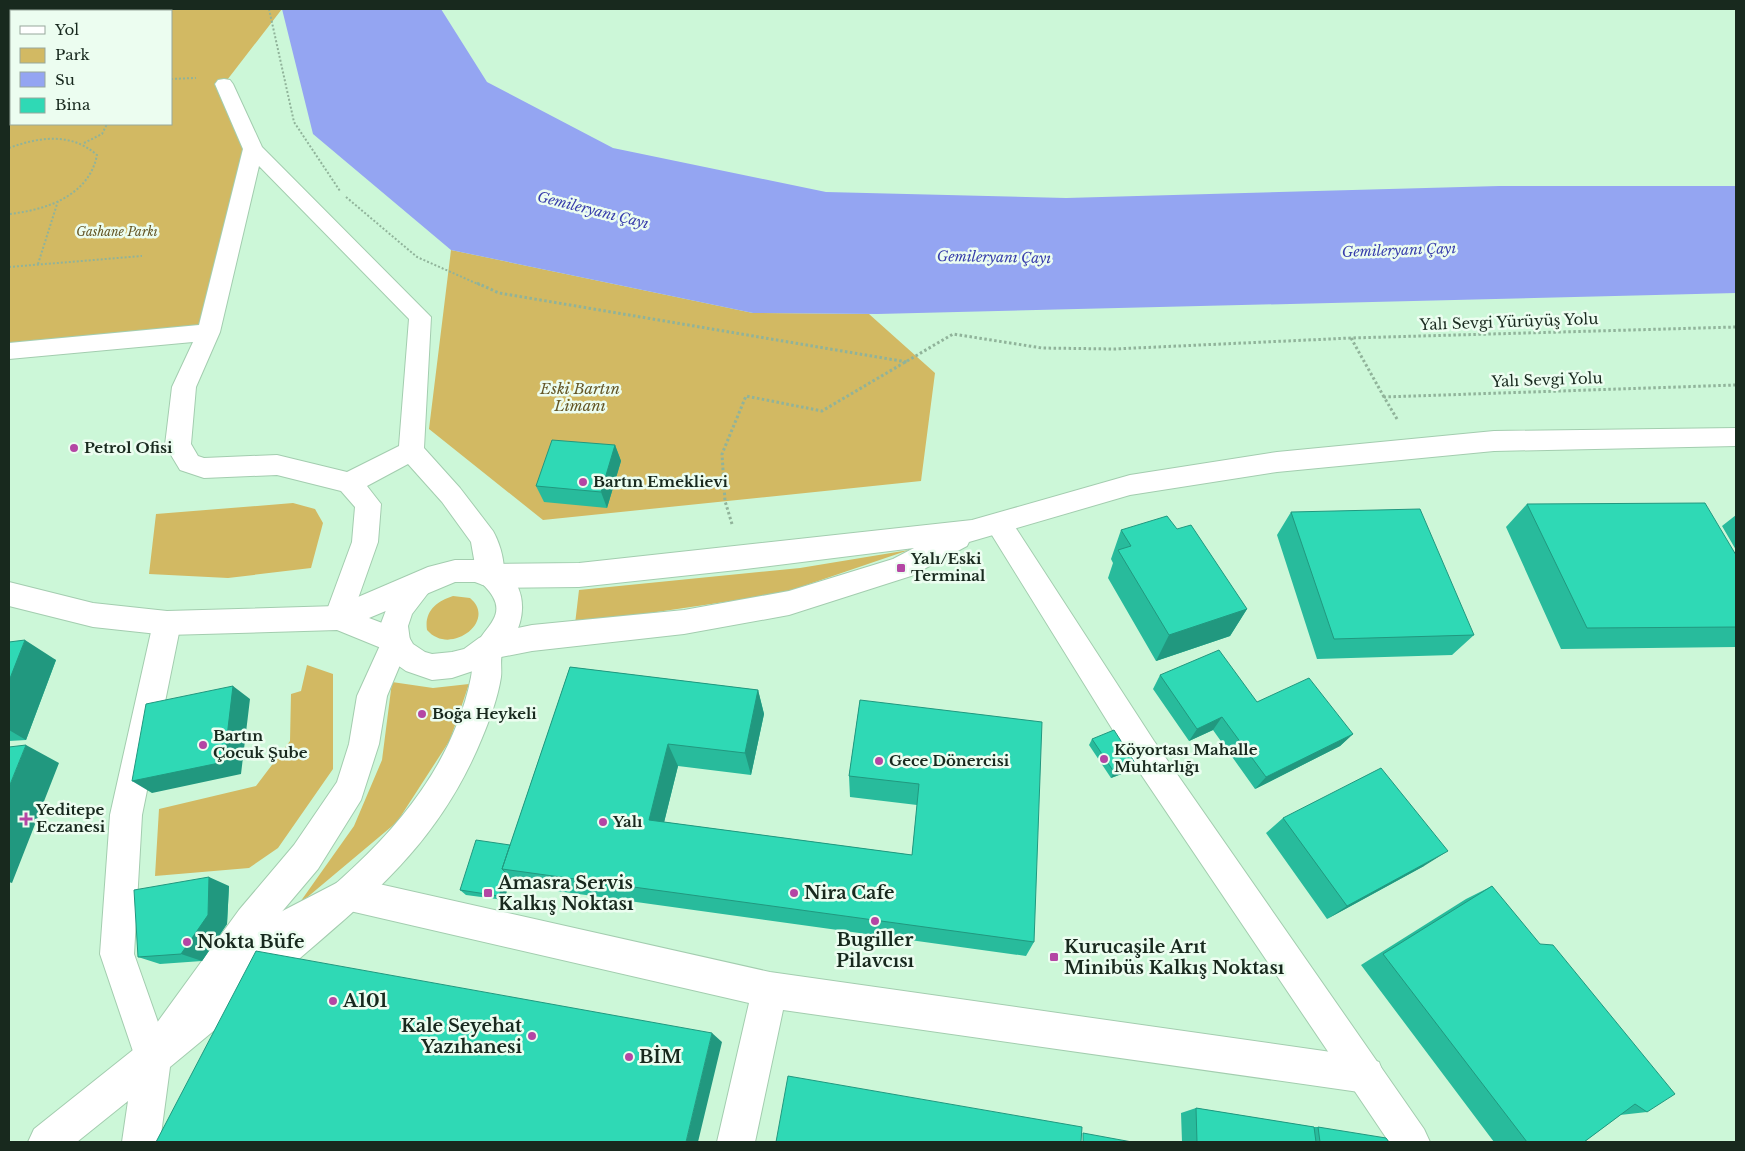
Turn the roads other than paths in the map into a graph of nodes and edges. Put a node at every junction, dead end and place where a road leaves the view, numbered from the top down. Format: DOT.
graph roads {
  1 [pos="224,84"];
  2 [pos="253,149"];
  3 [pos="208,332"];
  4 [pos="9,351"];
  5 [pos="1736,438"];
  6 [pos="411,452"];
  7 [pos="348,483"];
  8 [pos="985,528"];
  9 [pos="491,576"];
  10 [pos="421,584"];
  11 [pos="9,594"];
  12 [pos="338,618"];
  13 [pos="167,623"];
  14 [pos="396,641"];
  15 [pos="490,647"];
  16 [pos="348,894"];
  17 [pos="224,959"];
  18 [pos="770,990"];
  19 [pos="153,1059"];
  20 [pos="1366,1075"];
  21 [pos="47,1142"];
  22 [pos="141,1142"];
  23 [pos="736,1142"];
  24 [pos="1411,1142"];
  1 -- 2 [label="street"];
  2 -- 3 [label="street"];
  2 -- 6 [label="street"];
  3 -- 4 [label="street"];
  3 -- 7 [label="street"];
  5 -- 8 [label="street"];
  6 -- 7 [label="street"];
  6 -- 9 [label="street"];
  7 -- 12 [label="street"];
  8 -- 9 [label="street"];
  8 -- 15 [label="street"];
  8 -- 20 [label="street"];
  9 -- 10 [label="street"];
  9 -- 15 [label="street"];
  10 -- 12 [label="street"];
  10 -- 14 [label="street"];
  11 -- 13 [label="street"];
  12 -- 13 [label="street"];
  12 -- 14 [label="street"];
  13 -- 19 [label="street"];
  14 -- 15 [label="street"];
  14 -- 17 [label="street"];
  15 -- 16 [label="street"];
  16 -- 17 [label="street"];
  16 -- 18 [label="street"];
  16 -- 19 [label="street"];
  17 -- 19 [label="street"];
  18 -- 20 [label="street"];
  18 -- 23 [label="street"];
  19 -- 21 [label="street"];
  19 -- 22 [label="street"];
  20 -- 24 [label="street"];
}
